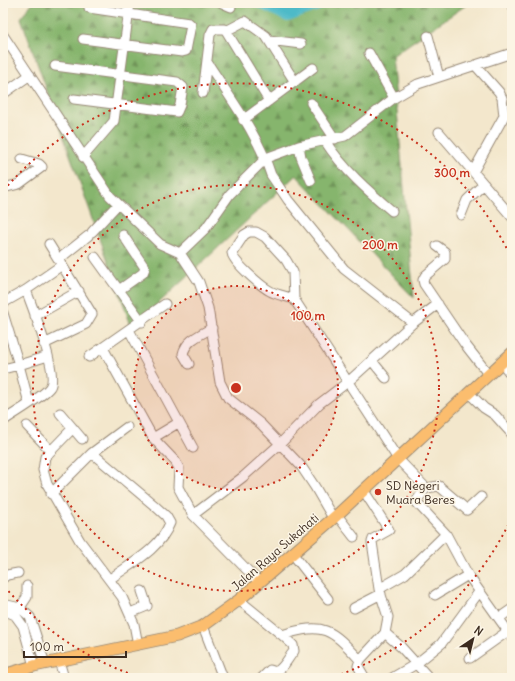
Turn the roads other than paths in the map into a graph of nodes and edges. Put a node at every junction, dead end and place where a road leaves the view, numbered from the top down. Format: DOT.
graph roads {
  1 [pos="130,3"];
  2 [pos="89,8"];
  3 [pos="128,14"];
  4 [pos="226,31"];
  5 [pos="3,35"];
  6 [pos="428,36"];
  7 [pos="83,39"];
  8 [pos="269,40"];
  9 [pos="124,44"];
  10 [pos="301,44"];
  11 [pos="369,53"];
  12 [pos="512,53"];
  13 [pos="207,62"];
  14 [pos="475,65"];
  15 [pos="55,66"];
  16 [pos="313,68"];
  17 [pos="120,74"];
  18 [pos="30,75"];
  19 [pos="439,77"];
  20 [pos="295,82"];
  21 [pos="203,93"];
  22 [pos="3,94"];
  23 [pos="394,98"];
  24 [pos="74,99"];
  25 [pos="269,102"];
  26 [pos="117,104"];
  27 [pos="310,104"];
  28 [pos="243,120"];
  29 [pos="438,132"];
  30 [pos="335,139"];
  31 [pos="325,141"];
  32 [pos="299,146"];
  33 [pos="83,157"];
  34 [pos="266,158"];
  35 [pos="22,159"];
  36 [pos="473,172"];
  37 [pos="311,181"];
  38 [pos="484,184"];
  39 [pos="3,188"];
  40 [pos="118,204"];
  41 [pos="392,211"];
  42 [pos="461,215"];
  43 [pos="512,217"];
  44 [pos="123,235"];
  45 [pos="49,244"];
  46 [pos="437,246"];
  47 [pos="180,253"];
  48 [pos="95,257"];
  49 [pos="61,262"];
  50 [pos="26,290"];
  51 [pos="79,290"];
  52 [pos="118,290"];
  53 [pos="294,299"];
  54 [pos="3,303"];
  55 [pos="165,304"];
  56 [pos="438,304"];
  57 [pos="3,313"];
  58 [pos="35,316"];
  59 [pos="142,322"];
  60 [pos="413,323"];
  61 [pos="212,328"];
  62 [pos="129,330"];
  63 [pos="44,344"];
  64 [pos="103,348"];
  65 [pos="512,354"];
  66 [pos="48,356"];
  67 [pos="89,357"];
  68 [pos="372,361"];
  69 [pos="502,363"];
  70 [pos="189,364"];
  71 [pos="19,366"];
  72 [pos="3,370"];
  73 [pos="489,375"];
  74 [pos="512,376"];
  75 [pos="386,378"];
  76 [pos="349,381"];
  77 [pos="469,393"];
  78 [pos="29,403"];
  79 [pos="60,413"];
  80 [pos="3,420"];
  81 [pos="178,423"];
  82 [pos="27,426"];
  83 [pos="127,427"];
  84 [pos="73,428"];
  85 [pos="512,434"];
  86 [pos="153,438"];
  87 [pos="82,439"];
  88 [pos="281,443"];
  89 [pos="193,448"];
  90 [pos="50,450"];
  91 [pos="92,453"];
  92 [pos="398,459"];
  93 [pos="426,488"];
  94 [pos="364,491"];
  95 [pos="51,494"];
  96 [pos="481,497"];
  97 [pos="193,515"];
  98 [pos="335,517"];
  99 [pos="446,534"];
  100 [pos="354,537"];
  101 [pos="292,553"];
  102 [pos="18,573"];
  103 [pos="468,575"];
  104 [pos="3,578"];
  105 [pos="110,579"];
  106 [pos="259,582"];
  107 [pos="27,586"];
  108 [pos="142,591"];
  109 [pos="380,592"];
  110 [pos="479,592"];
  111 [pos="435,595"];
  112 [pos="239,600"];
  113 [pos="328,600"];
  114 [pos="3,604"];
  115 [pos="354,608"];
  116 [pos="512,609"];
  117 [pos="3,610"];
  118 [pos="17,612"];
  119 [pos="130,613"];
  120 [pos="499,618"];
  121 [pos="203,626"];
  122 [pos="385,633"];
  123 [pos="510,634"];
  124 [pos="282,635"];
  125 [pos="138,645"];
  126 [pos="470,658"];
  127 [pos="360,660"];
  128 [pos="59,661"];
  129 [pos="416,664"];
  130 [pos="39,665"];
  131 [pos="4,676"];
  132 [pos="64,678"];
  133 [pos="223,678"];
  134 [pos="262,678"];
  135 [pos="366,678"];
  136 [pos="392,678"];
  137 [pos="429,678"];
  1 -- 3 [label="street"];
  2 -- 3 [label="street"];
  3 -- 9 [label="street"];
  3 -- 9 [label="street"];
  4 -- 8 [label="street"];
  4 -- 13 [label="street"];
  4 -- 25 [label="street"];
  5 -- 18 [label="street"];
  6 -- 19 [label="street"];
  7 -- 9 [label="street"];
  8 -- 10 [label="street"];
  8 -- 20 [label="street"];
  9 -- 17 [label="street"];
  11 -- 23 [label="street"];
  12 -- 14 [label="street"];
  13 -- 21 [label="street"];
  13 -- 28 [label="street"];
  14 -- 19 [label="street"];
  14 -- 36 [label="street"];
  15 -- 17 [label="street"];
  16 -- 20 [label="street"];
  17 -- 26 [label="street"];
  17 -- 26 [label="street"];
  18 -- 22 [label="street"];
  18 -- 33 [label="street"];
  19 -- 23 [label="street"];
  20 -- 25 [label="street"];
  23 -- 30 [label="street"];
  24 -- 26 [label="street"];
  25 -- 28 [label="street"];
  26 -- 33 [label="street"];
  27 -- 30 [label="street"];
  28 -- 34 [label="street"];
  29 -- 36 [label="street"];
  30 -- 31 [label="street"];
  31 -- 32 [label="street"];
  31 -- 41 [label="street"];
  32 -- 34 [label="street"];
  32 -- 37 [label="street"];
  33 -- 40 [label="street"];
  34 -- 47 [label="street"];
  34 -- 60 [label="street"];
  35 -- 39 [label="street"];
  36 -- 38 [label="street"];
  38 -- 42 [label="street"];
  38 -- 43 [label="street"];
  40 -- 47 [label="street"];
  40 -- 49 [label="street"];
  44 -- 52 [label="street"];
  45 -- 49 [label="street"];
  46 -- 56 [label="street"];
  47 -- 61 [label="street"];
  48 -- 52 [label="street"];
  49 -- 50 [label="street"];
  49 -- 51 [label="street"];
  50 -- 54 [label="street"];
  50 -- 58 [label="street"];
  51 -- 58 [label="street"];
  51 -- 63 [label="street"];
  52 -- 59 [label="street"];
  53 -- 53 [label="street"];
  53 -- 76 [label="street"];
  55 -- 59 [label="street"];
  56 -- 60 [label="street"];
  56 -- 73 [label="street"];
  57 -- 71 [label="street"];
  58 -- 63 [label="street"];
  59 -- 62 [label="street"];
  60 -- 68 [label="street"];
  61 -- 70 [label="street"];
  61 -- 88 [label="street"];
  62 -- 64 [label="street"];
  62 -- 81 [label="street"];
  63 -- 66 [label="street"];
  64 -- 67 [label="street"];
  64 -- 86 [label="street"];
  65 -- 69 [label="main road, Jalan Raya Sukahati"];
  66 -- 71 [label="street"];
  66 -- 78 [label="street"];
  68 -- 75 [label="street"];
  68 -- 76 [label="street"];
  69 -- 73 [label="main road, Jalan Raya Sukahati"];
  69 -- 74 [label="street"];
  71 -- 72 [label="street"];
  71 -- 78 [label="street"];
  73 -- 77 [label="main road, Jalan Raya Sukahati"];
  76 -- 88 [label="street"];
  76 -- 92 [label="street"];
  77 -- 85 [label="street"];
  77 -- 92 [label="main road, Jalan Raya Sukahati"];
  78 -- 80 [label="street"];
  79 -- 84 [label="street"];
  81 -- 86 [label="street"];
  81 -- 89 [label="street"];
  82 -- 90 [label="street"];
  83 -- 91 [label="street"];
  84 -- 87 [label="street"];
  84 -- 90 [label="street"];
  86 -- 97 [label="street"];
  88 -- 97 [label="street"];
  88 -- 98 [label="street"];
  90 -- 95 [label="street"];
  91 -- 95 [label="street"];
  91 -- 105 [label="street"];
  92 -- 93 [label="street"];
  92 -- 94 [label="main road, Jalan Raya Sukahati"];
  93 -- 96 [label="street"];
  93 -- 99 [label="street"];
  94 -- 98 [label="main road, Jalan Raya Sukahati"];
  94 -- 109 [label="street"];
  95 -- 105 [label="street"];
  97 -- 106 [label="street"];
  98 -- 100 [label="street"];
  98 -- 101 [label="main road, Jalan Raya Sukahati"];
  99 -- 103 [label="street"];
  99 -- 109 [label="street"];
  101 -- 106 [label="main road, Jalan Raya Sukahati"];
  101 -- 113 [label="street"];
  102 -- 104 [label="street"];
  103 -- 110 [label="street"];
  103 -- 111 [label="street"];
  105 -- 119 [label="street"];
  106 -- 112 [label="main road, Jalan Raya Sukahati"];
  107 -- 118 [label="street"];
  108 -- 119 [label="street"];
  109 -- 115 [label="street"];
  109 -- 122 [label="street"];
  110 -- 120 [label="street"];
  110 -- 129 [label="street"];
  112 -- 121 [label="main road, Jalan Raya Sukahati"];
  112 -- 124 [label="street"];
  114 -- 118 [label="street"];
  116 -- 120 [label="street"];
  117 -- 118 [label="street"];
  118 -- 130 [label="street"];
  119 -- 125 [label="street"];
  120 -- 123 [label="street"];
  121 -- 125 [label="main road, Jalan Raya Sukahati"];
  121 -- 133 [label="street"];
  122 -- 127 [label="street"];
  122 -- 129 [label="street"];
  123 -- 126 [label="street"];
  124 -- 127 [label="street"];
  124 -- 134 [label="street"];
  125 -- 128 [label="main road, Jalan Raya Sukahati"];
  127 -- 135 [label="street"];
  128 -- 130 [label="main road, Jalan Raya Sukahati"];
  128 -- 132 [label="street"];
  129 -- 136 [label="street"];
  129 -- 137 [label="street"];
  130 -- 131 [label="main road, Jalan Raya Sukahati"];
}
